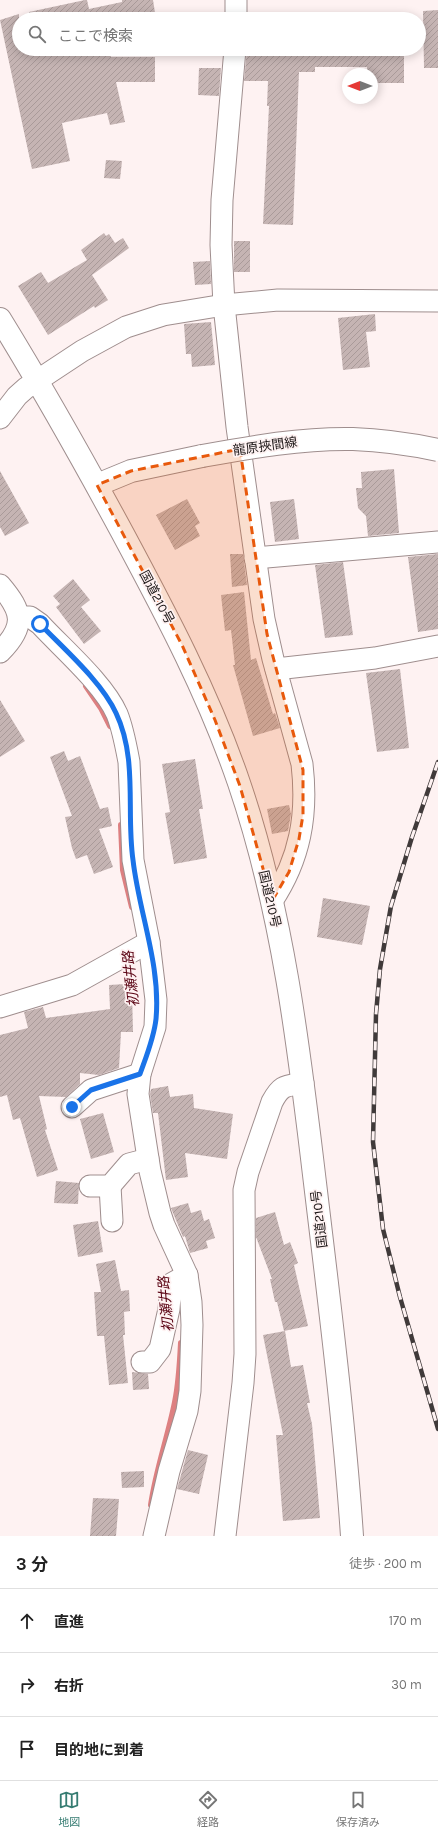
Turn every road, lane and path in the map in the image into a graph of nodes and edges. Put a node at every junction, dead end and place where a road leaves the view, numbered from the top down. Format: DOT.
graph roads {
  1 [pos="236,0"];
  2 [pos="236,12"];
  3 [pos="234,56"];
  4 [pos="438,301"];
  5 [pos="224,305"];
  6 [pos="0,319"];
  7 [pos="38,380"];
  8 [pos="0,418"];
  9 [pos="438,450"];
  10 [pos="97,485"];
  11 [pos="438,542"];
  12 [pos="255,558"];
  13 [pos="0,584"];
  14 [pos="19,617"];
  15 [pos="438,646"];
  16 [pos="0,652"];
  17 [pos="276,669"];
  18 [pos="272,901"];
  19 [pos="149,942"];
  20 [pos="0,1008"];
  21 [pos="140,1074"];
  22 [pos="303,1084"];
  23 [pos="72,1107"];
  24 [pos="148,1160"];
  25 [pos="112,1221"];
  26 [pos="187,1275"];
  27 [pos="142,1362"];
  28 [pos="154,1536"];
  29 [pos="224,1536"];
  30 [pos="352,1536"];
  1 -- 2 [label="street"];
  3 -- 5 [label="street"];
  4 -- 5 [label="street"];
  5 -- 7 [label="street"];
  5 -- 12 [label="street"];
  6 -- 7 [label="main road, 国道210号"];
  7 -- 8 [label="street"];
  7 -- 10 [label="main road, 国道210号"];
  9 -- 10 [label="main road, 龍原挾間線, bridge"];
  10 -- 18 [label="main road, 国道210号"];
  11 -- 12 [label="street"];
  12 -- 17 [label="street"];
  13 -- 14 [label="street"];
  14 -- 16 [label="street"];
  14 -- 19 [label="street"];
  15 -- 17 [label="street"];
  17 -- 18 [label="street"];
  18 -- 22 [label="main road, 国道210号"];
  19 -- 20 [label="street"];
  19 -- 21 [label="street"];
  21 -- 23 [label="street"];
  21 -- 24 [label="street"];
  22 -- 29 [label="street"];
  22 -- 30 [label="main road, 国道210号"];
  24 -- 25 [label="street"];
  24 -- 26 [label="street"];
  26 -- 27 [label="street"];
  26 -- 28 [label="street"];
}
